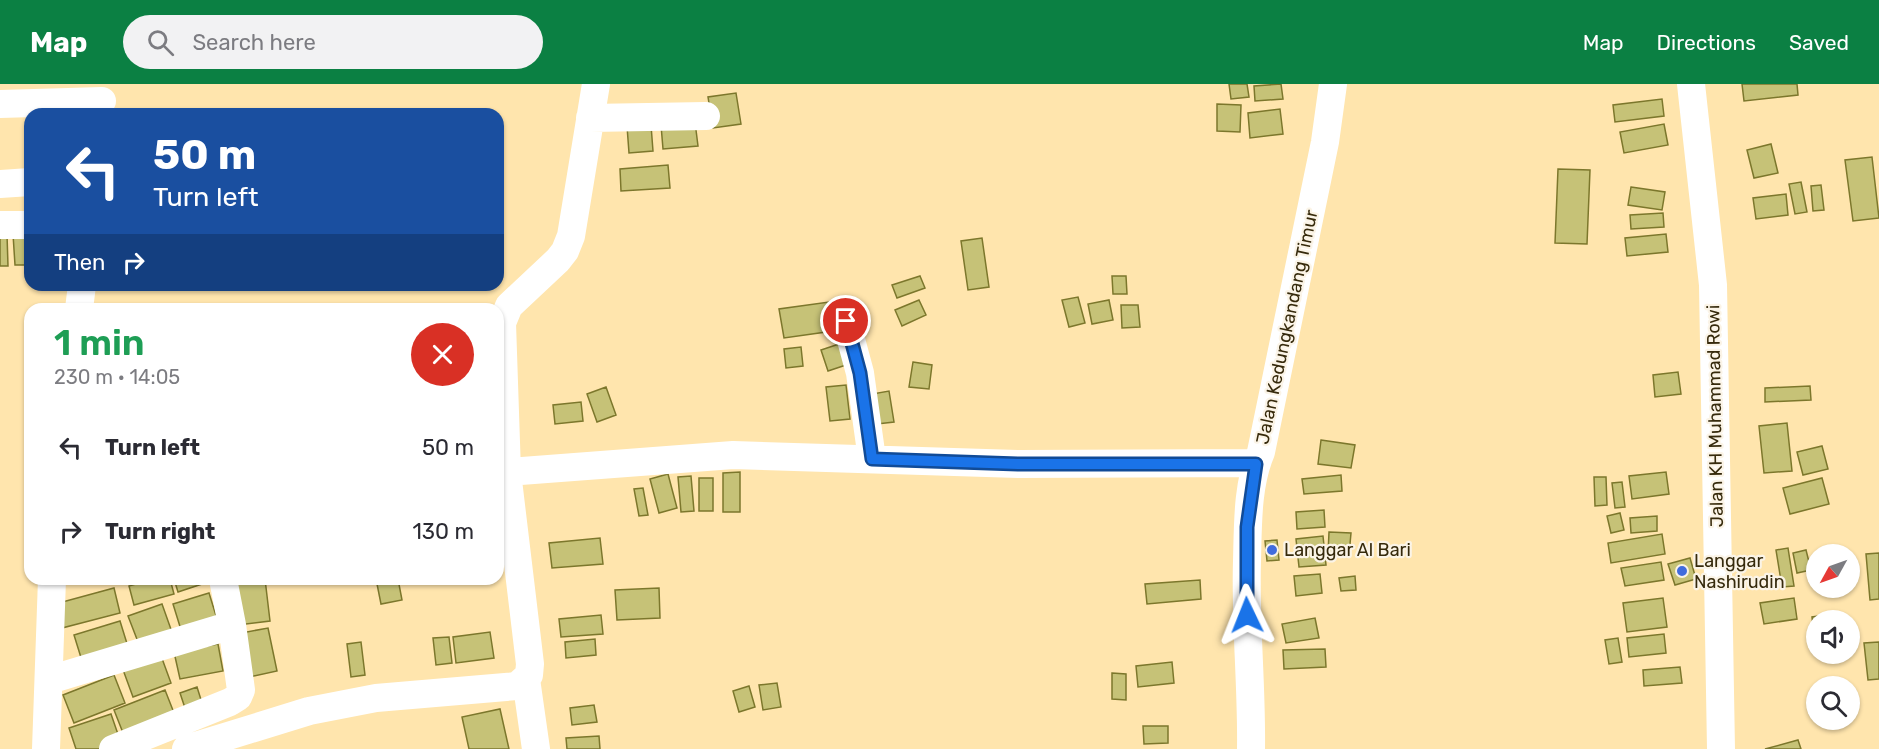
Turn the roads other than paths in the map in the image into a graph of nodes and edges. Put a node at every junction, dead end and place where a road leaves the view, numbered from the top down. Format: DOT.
graph roads {
  1 [pos="596,84"];
  2 [pos="1333,84"];
  3 [pos="1691,84"];
  4 [pos="102,100"];
  5 [pos="0,104"];
  6 [pos="706,116"];
  7 [pos="590,118"];
  8 [pos="24,182"];
  9 [pos="0,184"];
  10 [pos="0,225"];
  11 [pos="24,225"];
  12 [pos="504,318"];
  13 [pos="846,321"];
  14 [pos="504,383"];
  15 [pos="872,459"];
  16 [pos="1256,464"];
  17 [pos="507,472"];
  18 [pos="60,585"];
  19 [pos="224,585"];
  20 [pos="231,625"];
  21 [pos="49,680"];
  22 [pos="526,680"];
  23 [pos="46,749"];
  24 [pos="113,749"];
  25 [pos="186,749"];
  26 [pos="536,749"];
  27 [pos="1251,749"];
  28 [pos="1721,749"];
  1 -- 7 [label="street"];
  2 -- 16 [label="street, Jalan Kedungkandang Timur"];
  3 -- 28 [label="street, Jalan KH Muhammad Rowi"];
  4 -- 5 [label="street"];
  6 -- 7 [label="street"];
  7 -- 12 [label="street"];
  8 -- 9 [label="street"];
  10 -- 11 [label="street"];
  13 -- 15 [label="street"];
  14 -- 17 [label="street"];
  15 -- 16 [label="street"];
  15 -- 17 [label="street"];
  16 -- 27 [label="street, Jalan Kedungkandang Timur"];
  17 -- 22 [label="street"];
  18 -- 21 [label="street"];
  19 -- 20 [label="street"];
  20 -- 21 [label="street"];
  20 -- 24 [label="street"];
  21 -- 23 [label="street"];
  22 -- 25 [label="street"];
  22 -- 26 [label="street"];
}
